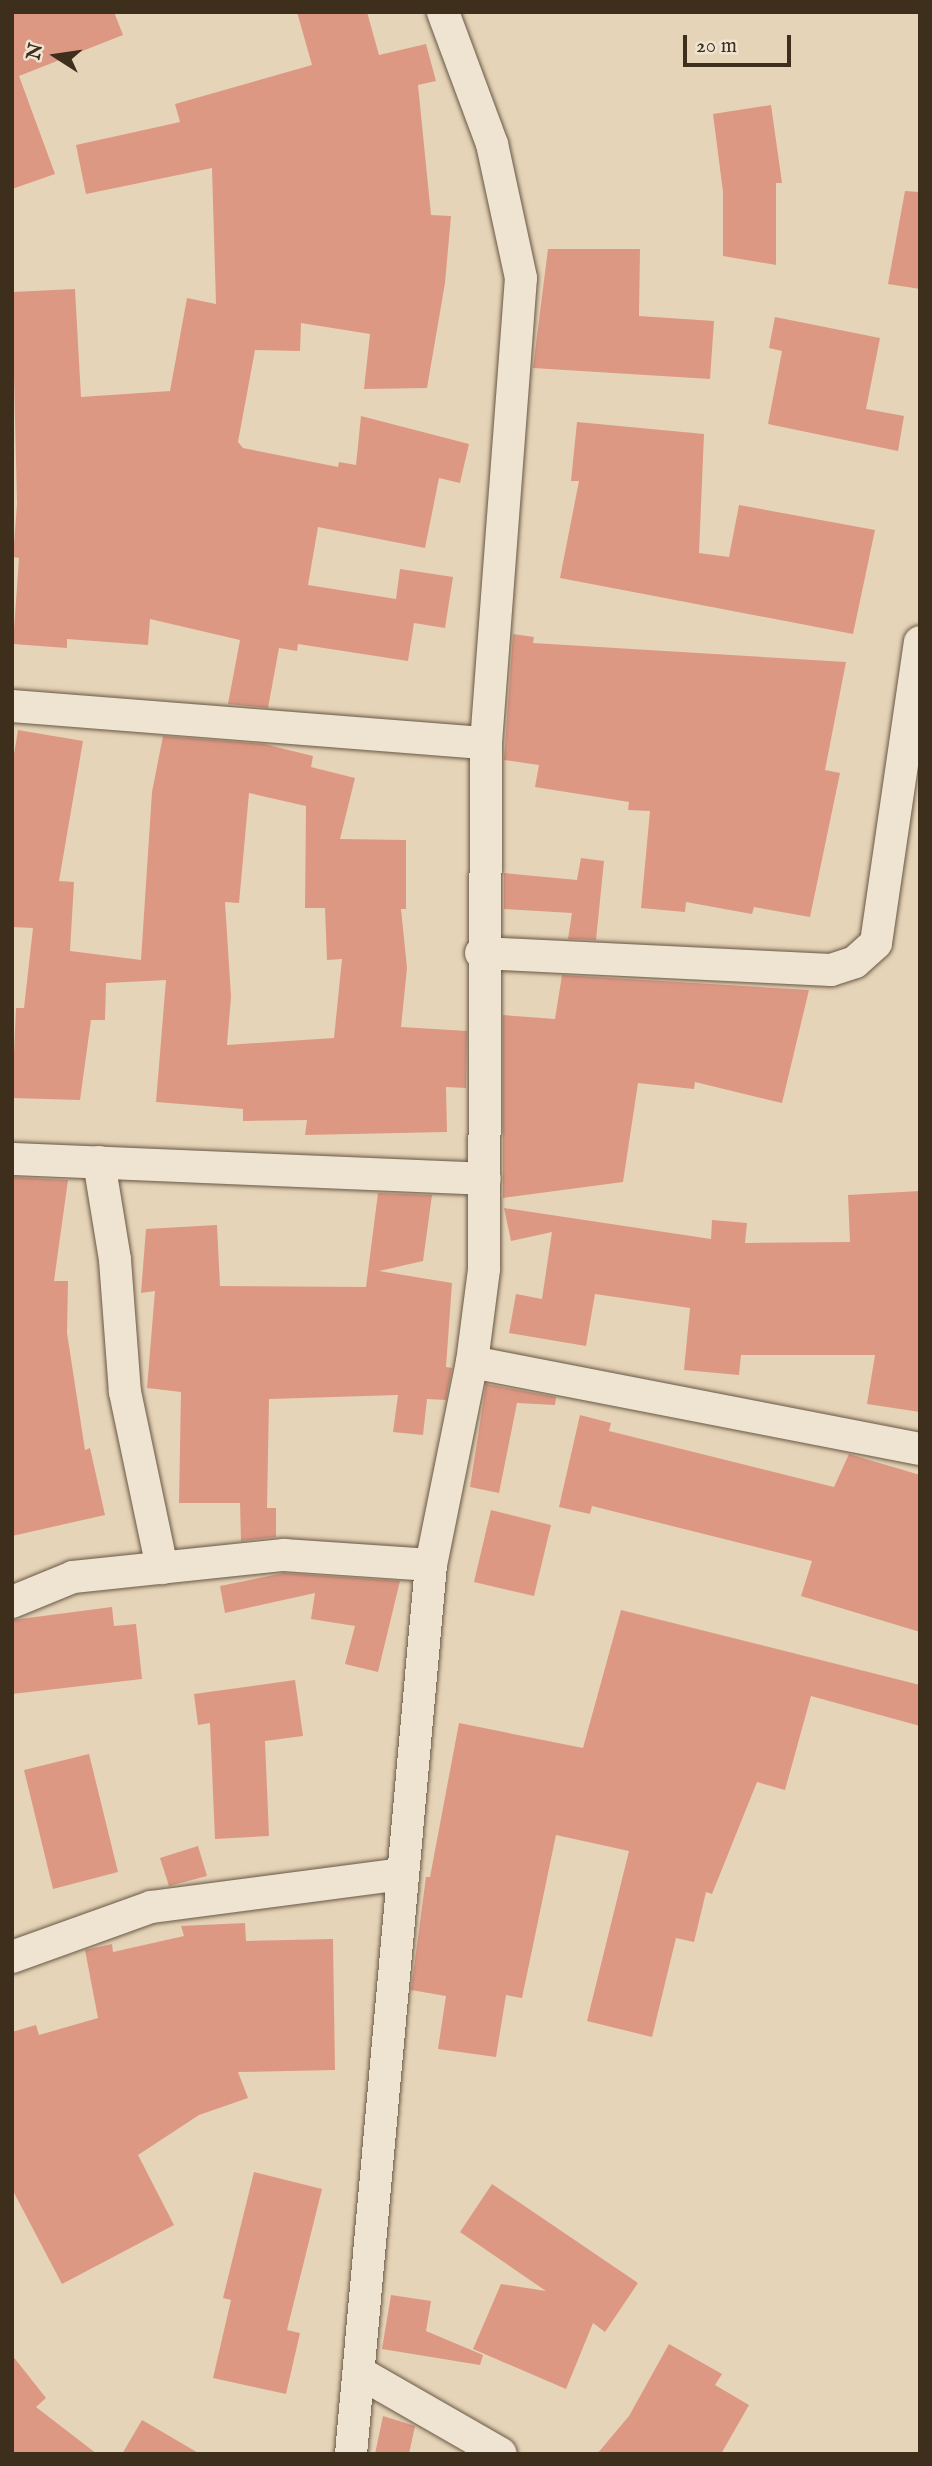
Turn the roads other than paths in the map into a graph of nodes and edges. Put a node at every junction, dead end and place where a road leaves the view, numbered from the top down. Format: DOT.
graph roads {
  1 [pos="443,12"];
  2 [pos="920,642"];
  3 [pos="12,706"];
  4 [pos="486,743"];
  5 [pos="914,743"];
  6 [pos="481,953"];
  7 [pos="12,1159"];
  8 [pos="99,1162"];
  9 [pos="485,1179"];
  10 [pos="472,1362"];
  11 [pos="920,1449"];
  12 [pos="431,1565"];
  13 [pos="162,1568"];
  14 [pos="12,1602"];
  15 [pos="401,1874"];
  16 [pos="12,1957"];
  17 [pos="362,2374"];
  18 [pos="351,2454"];
  19 [pos="501,2454"];
  1 -- 4 [label="street"];
  2 -- 5 [label="street"];
  3 -- 4 [label="street"];
  4 -- 6 [label="street"];
  5 -- 6 [label="street"];
  6 -- 9 [label="street"];
  7 -- 8 [label="street"];
  8 -- 9 [label="street"];
  8 -- 13 [label="street"];
  9 -- 10 [label="street"];
  10 -- 11 [label="street"];
  10 -- 12 [label="street"];
  12 -- 13 [label="street"];
  12 -- 15 [label="street"];
  13 -- 14 [label="street"];
  15 -- 16 [label="street"];
  15 -- 17 [label="street"];
  17 -- 18 [label="street"];
  17 -- 19 [label="street"];
}
